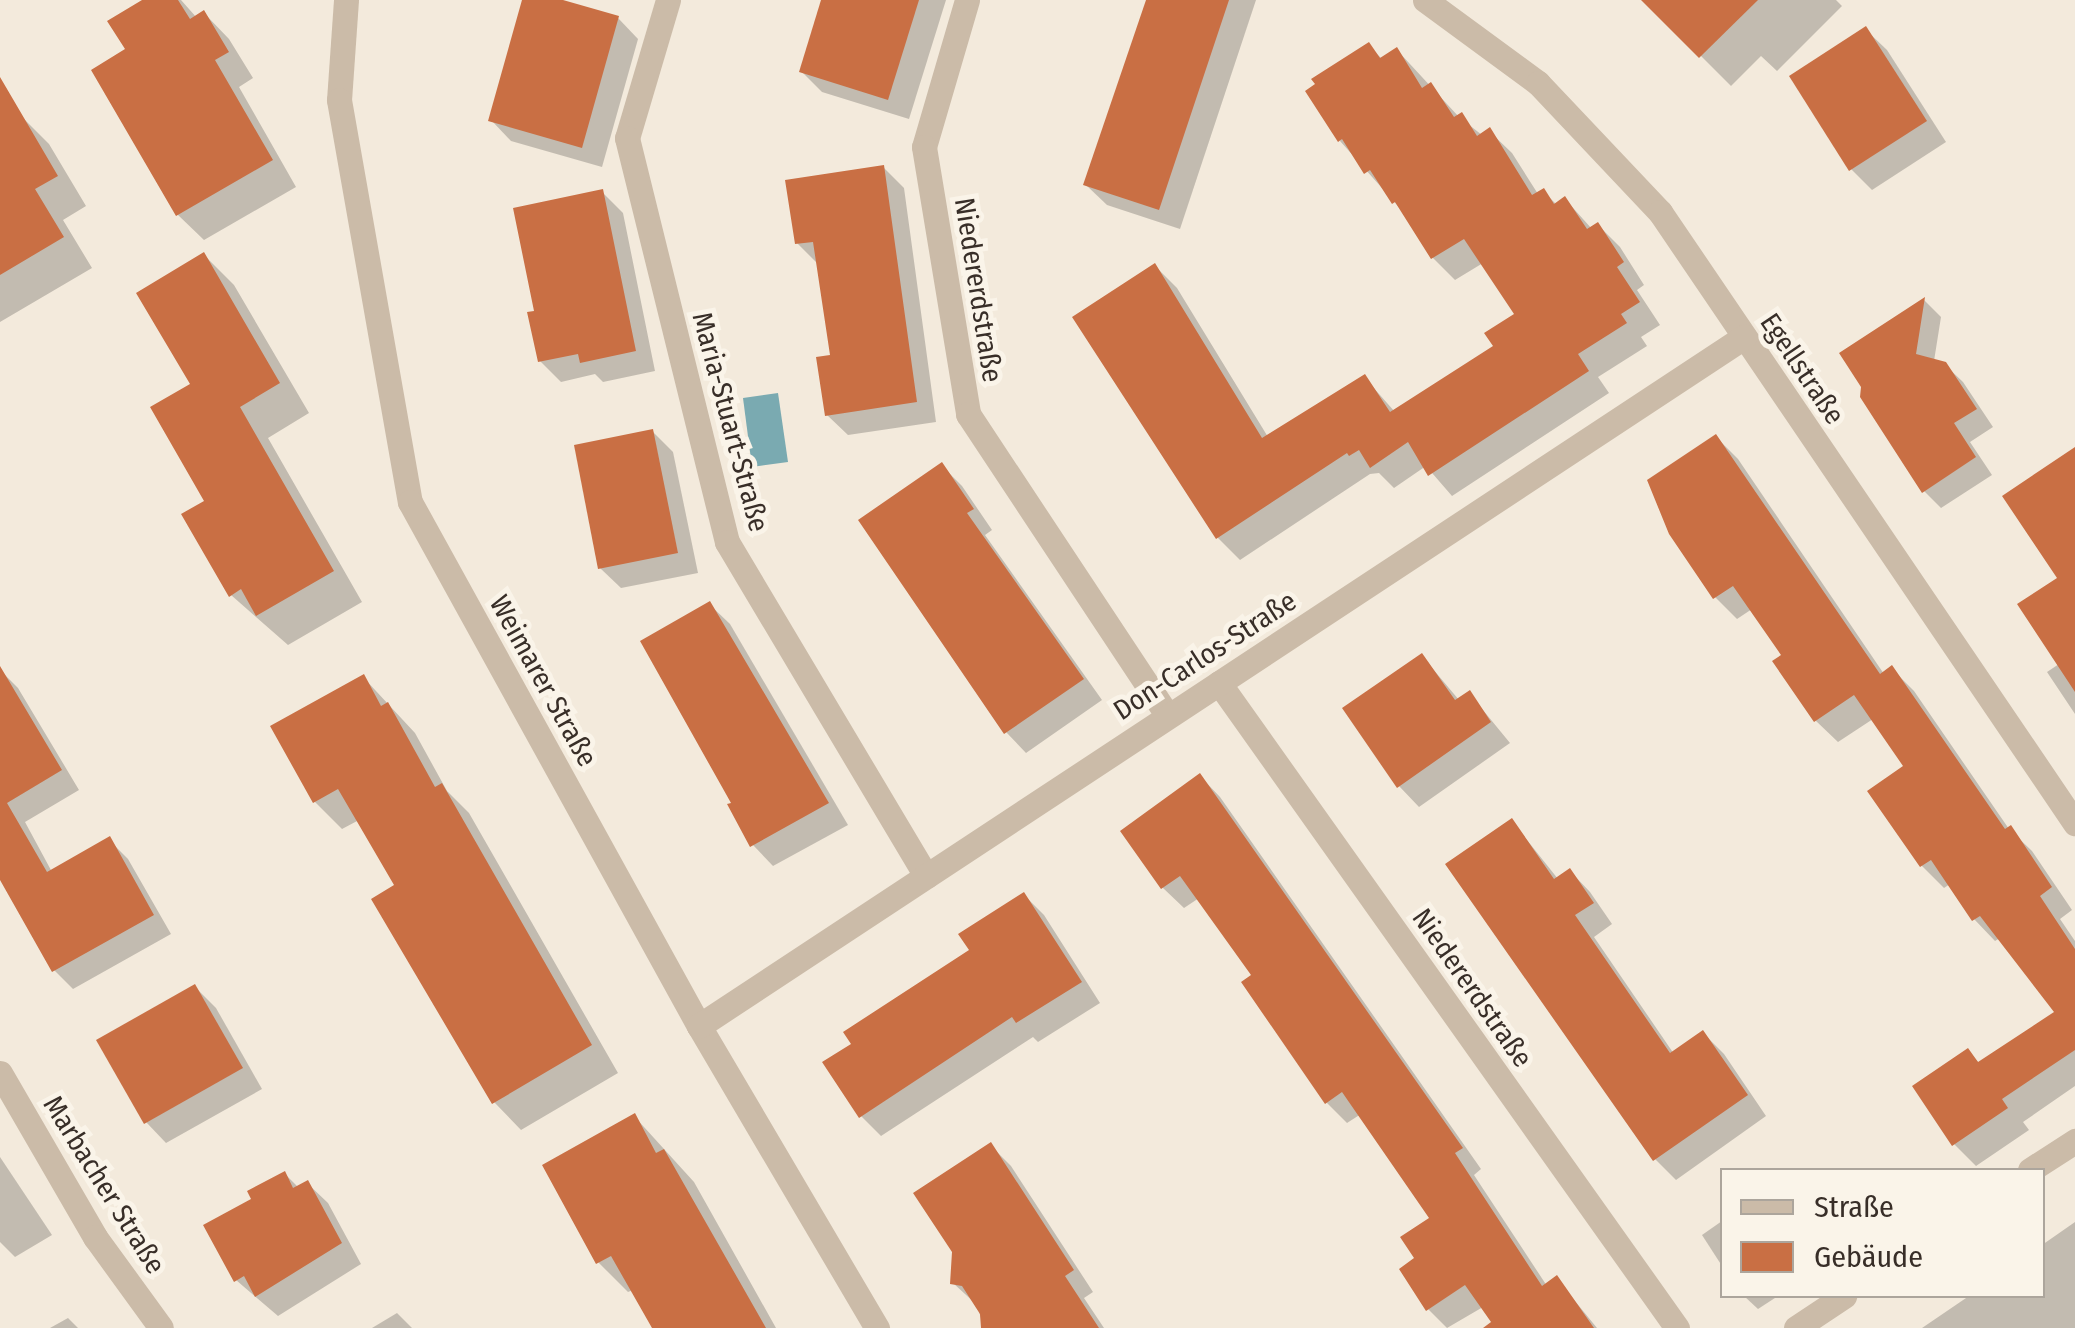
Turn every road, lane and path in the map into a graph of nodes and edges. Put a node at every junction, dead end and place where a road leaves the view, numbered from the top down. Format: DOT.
graph roads {
  1 [pos="346,0"];
  2 [pos="668,0"];
  3 [pos="968,0"];
  4 [pos="1424,0"];
  5 [pos="1744,336"];
  6 [pos="1219,683"];
  7 [pos="1168,716"];
  8 [pos="2075,823"];
  9 [pos="926,876"];
  10 [pos="698,1026"];
  11 [pos="0,1072"];
  12 [pos="2075,1140"];
  13 [pos="2033,1168"];
  14 [pos="1841,1298"];
  15 [pos="161,1328"];
  16 [pos="878,1328"];
  17 [pos="1677,1328"];
  18 [pos="1796,1328"];
  1 -- 10 [label="street, Weimarer Straße"];
  2 -- 9 [label="street, Maria-Stuart-Straße"];
  3 -- 7 [label="street, Niedererdstraße"];
  4 -- 5 [label="street, Egellstraße"];
  5 -- 6 [label="street, Don-Carlos-Straße"];
  5 -- 8 [label="street, Egellstraße"];
  6 -- 7 [label="street, Don-Carlos-Straße"];
  6 -- 17 [label="street, Niedererdstraße"];
  7 -- 9 [label="street, Don-Carlos-Straße"];
  9 -- 10 [label="street, Don-Carlos-Straße"];
  10 -- 16 [label="street, Weimarer Straße"];
  11 -- 15 [label="street, Marbacher Straße"];
  12 -- 13 [label="street"];
  14 -- 18 [label="street"];
}
